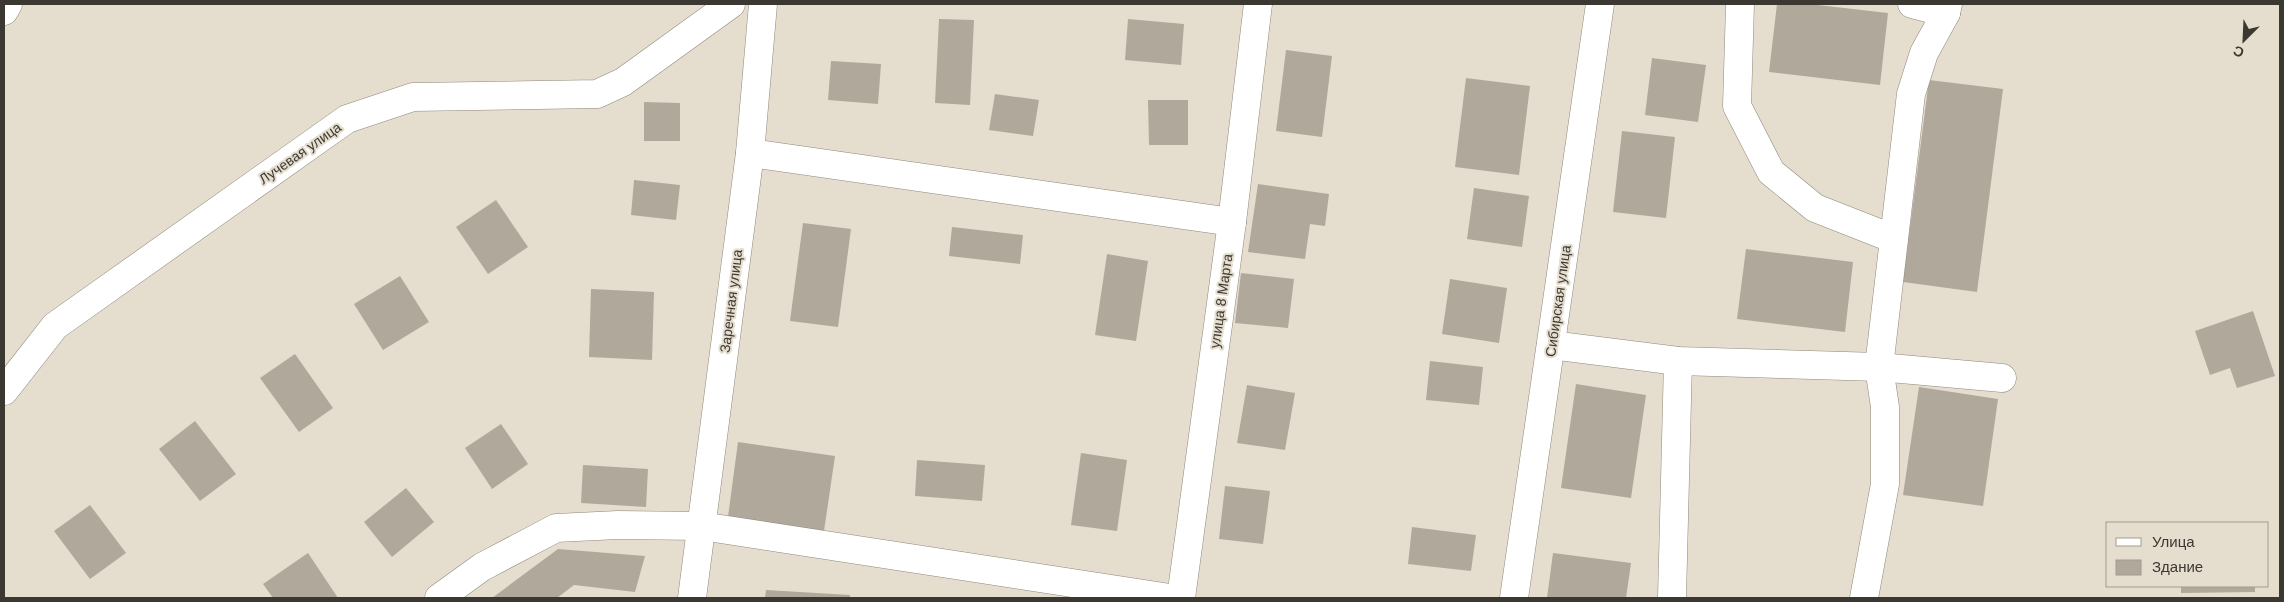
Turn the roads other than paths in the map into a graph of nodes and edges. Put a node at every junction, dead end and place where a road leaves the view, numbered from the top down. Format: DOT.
graph roads {
  1 [pos="8,4"];
  2 [pos="731,4"];
  3 [pos="763,4"];
  4 [pos="1258,4"];
  5 [pos="1600,4"];
  6 [pos="1740,4"];
  7 [pos="1912,4"];
  8 [pos="1947,8"];
  9 [pos="4,10"];
  10 [pos="750,153"];
  11 [pos="1232,222"];
  12 [pos="1894,239"];
  13 [pos="1552,345"];
  14 [pos="1678,361"];
  15 [pos="1879,367"];
  16 [pos="2002,378"];
  17 [pos="4,392"];
  18 [pos="701,526"];
  19 [pos="439,598"];
  20 [pos="692,598"];
  21 [pos="1170,598"];
  22 [pos="1181,598"];
  23 [pos="1514,598"];
  24 [pos="1672,598"];
  25 [pos="1864,598"];
  1 -- 9 [label="street"];
  2 -- 17 [label="street, Лучевая улица"];
  3 -- 10 [label="street, Заречная улица"];
  4 -- 11 [label="street, улица 8 Марта"];
  5 -- 13 [label="street, Сибирская улица"];
  6 -- 12 [label="street"];
  7 -- 8 [label="street"];
  8 -- 12 [label="street"];
  10 -- 11 [label="street"];
  10 -- 18 [label="street, Заречная улица"];
  11 -- 22 [label="street, улица 8 Марта"];
  12 -- 15 [label="street"];
  13 -- 14 [label="street"];
  13 -- 23 [label="street, Сибирская улица"];
  14 -- 15 [label="street"];
  14 -- 24 [label="street"];
  15 -- 16 [label="street"];
  15 -- 25 [label="street"];
  18 -- 19 [label="street"];
  18 -- 20 [label="street, Заречная улица"];
  18 -- 21 [label="street"];
}
